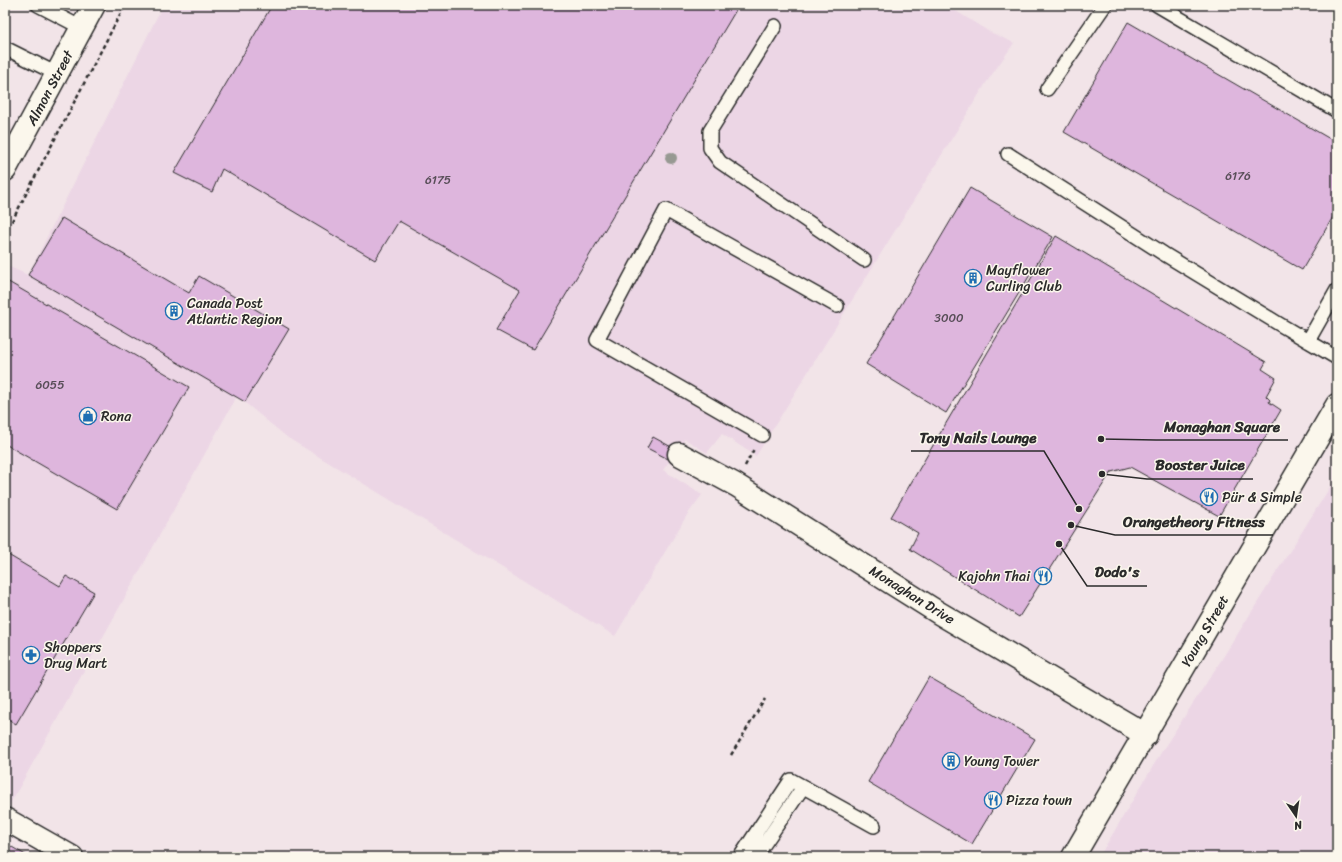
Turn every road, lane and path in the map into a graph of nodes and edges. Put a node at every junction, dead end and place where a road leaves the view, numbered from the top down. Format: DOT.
graph roads {
  1 [pos="38,5"];
  2 [pos="94,5"];
  3 [pos="125,5"];
  4 [pos="1105,5"];
  5 [pos="1157,5"];
  6 [pos="775,26"];
  7 [pos="82,28"];
  8 [pos="5,48"];
  9 [pos="57,74"];
  10 [pos="1047,89"];
  11 [pos="1337,111"];
  12 [pos="1008,154"];
  13 [pos="5,170"];
  14 [pos="5,224"];
  15 [pos="864,260"];
  16 [pos="1337,290"];
  17 [pos="837,306"];
  18 [pos="1308,340"];
  19 [pos="1337,358"];
  20 [pos="1335,412"];
  21 [pos="762,435"];
  22 [pos="679,454"];
  23 [pos="765,699"];
  24 [pos="1146,735"];
  25 [pos="731,755"];
  26 [pos="803,787"];
  27 [pos="5,819"];
  28 [pos="874,826"];
  29 [pos="72,857"];
  30 [pos="740,857"];
  31 [pos="747,857"];
  32 [pos="1073,857"];
  1 -- 7 [label="lane"];
  2 -- 7 [label="street, Almon Street"];
  3 -- 14 [label="path"];
  4 -- 10 [label="lane"];
  5 -- 11 [label="lane"];
  6 -- 15 [label="lane"];
  7 -- 9 [label="street, Almon Street"];
  8 -- 9 [label="lane"];
  9 -- 13 [label="street, Almon Street"];
  12 -- 18 [label="lane"];
  16 -- 18 [label="lane"];
  17 -- 21 [label="lane"];
  18 -- 19 [label="lane"];
  20 -- 24 [label="street, Young Street"];
  22 -- 24 [label="street, Monaghan Drive"];
  23 -- 25 [label="path"];
  24 -- 32 [label="street, Young Street"];
  26 -- 28 [label="lane"];
  26 -- 30 [label="lane"];
  26 -- 31 [label="lane"];
  27 -- 29 [label="street"];
}
